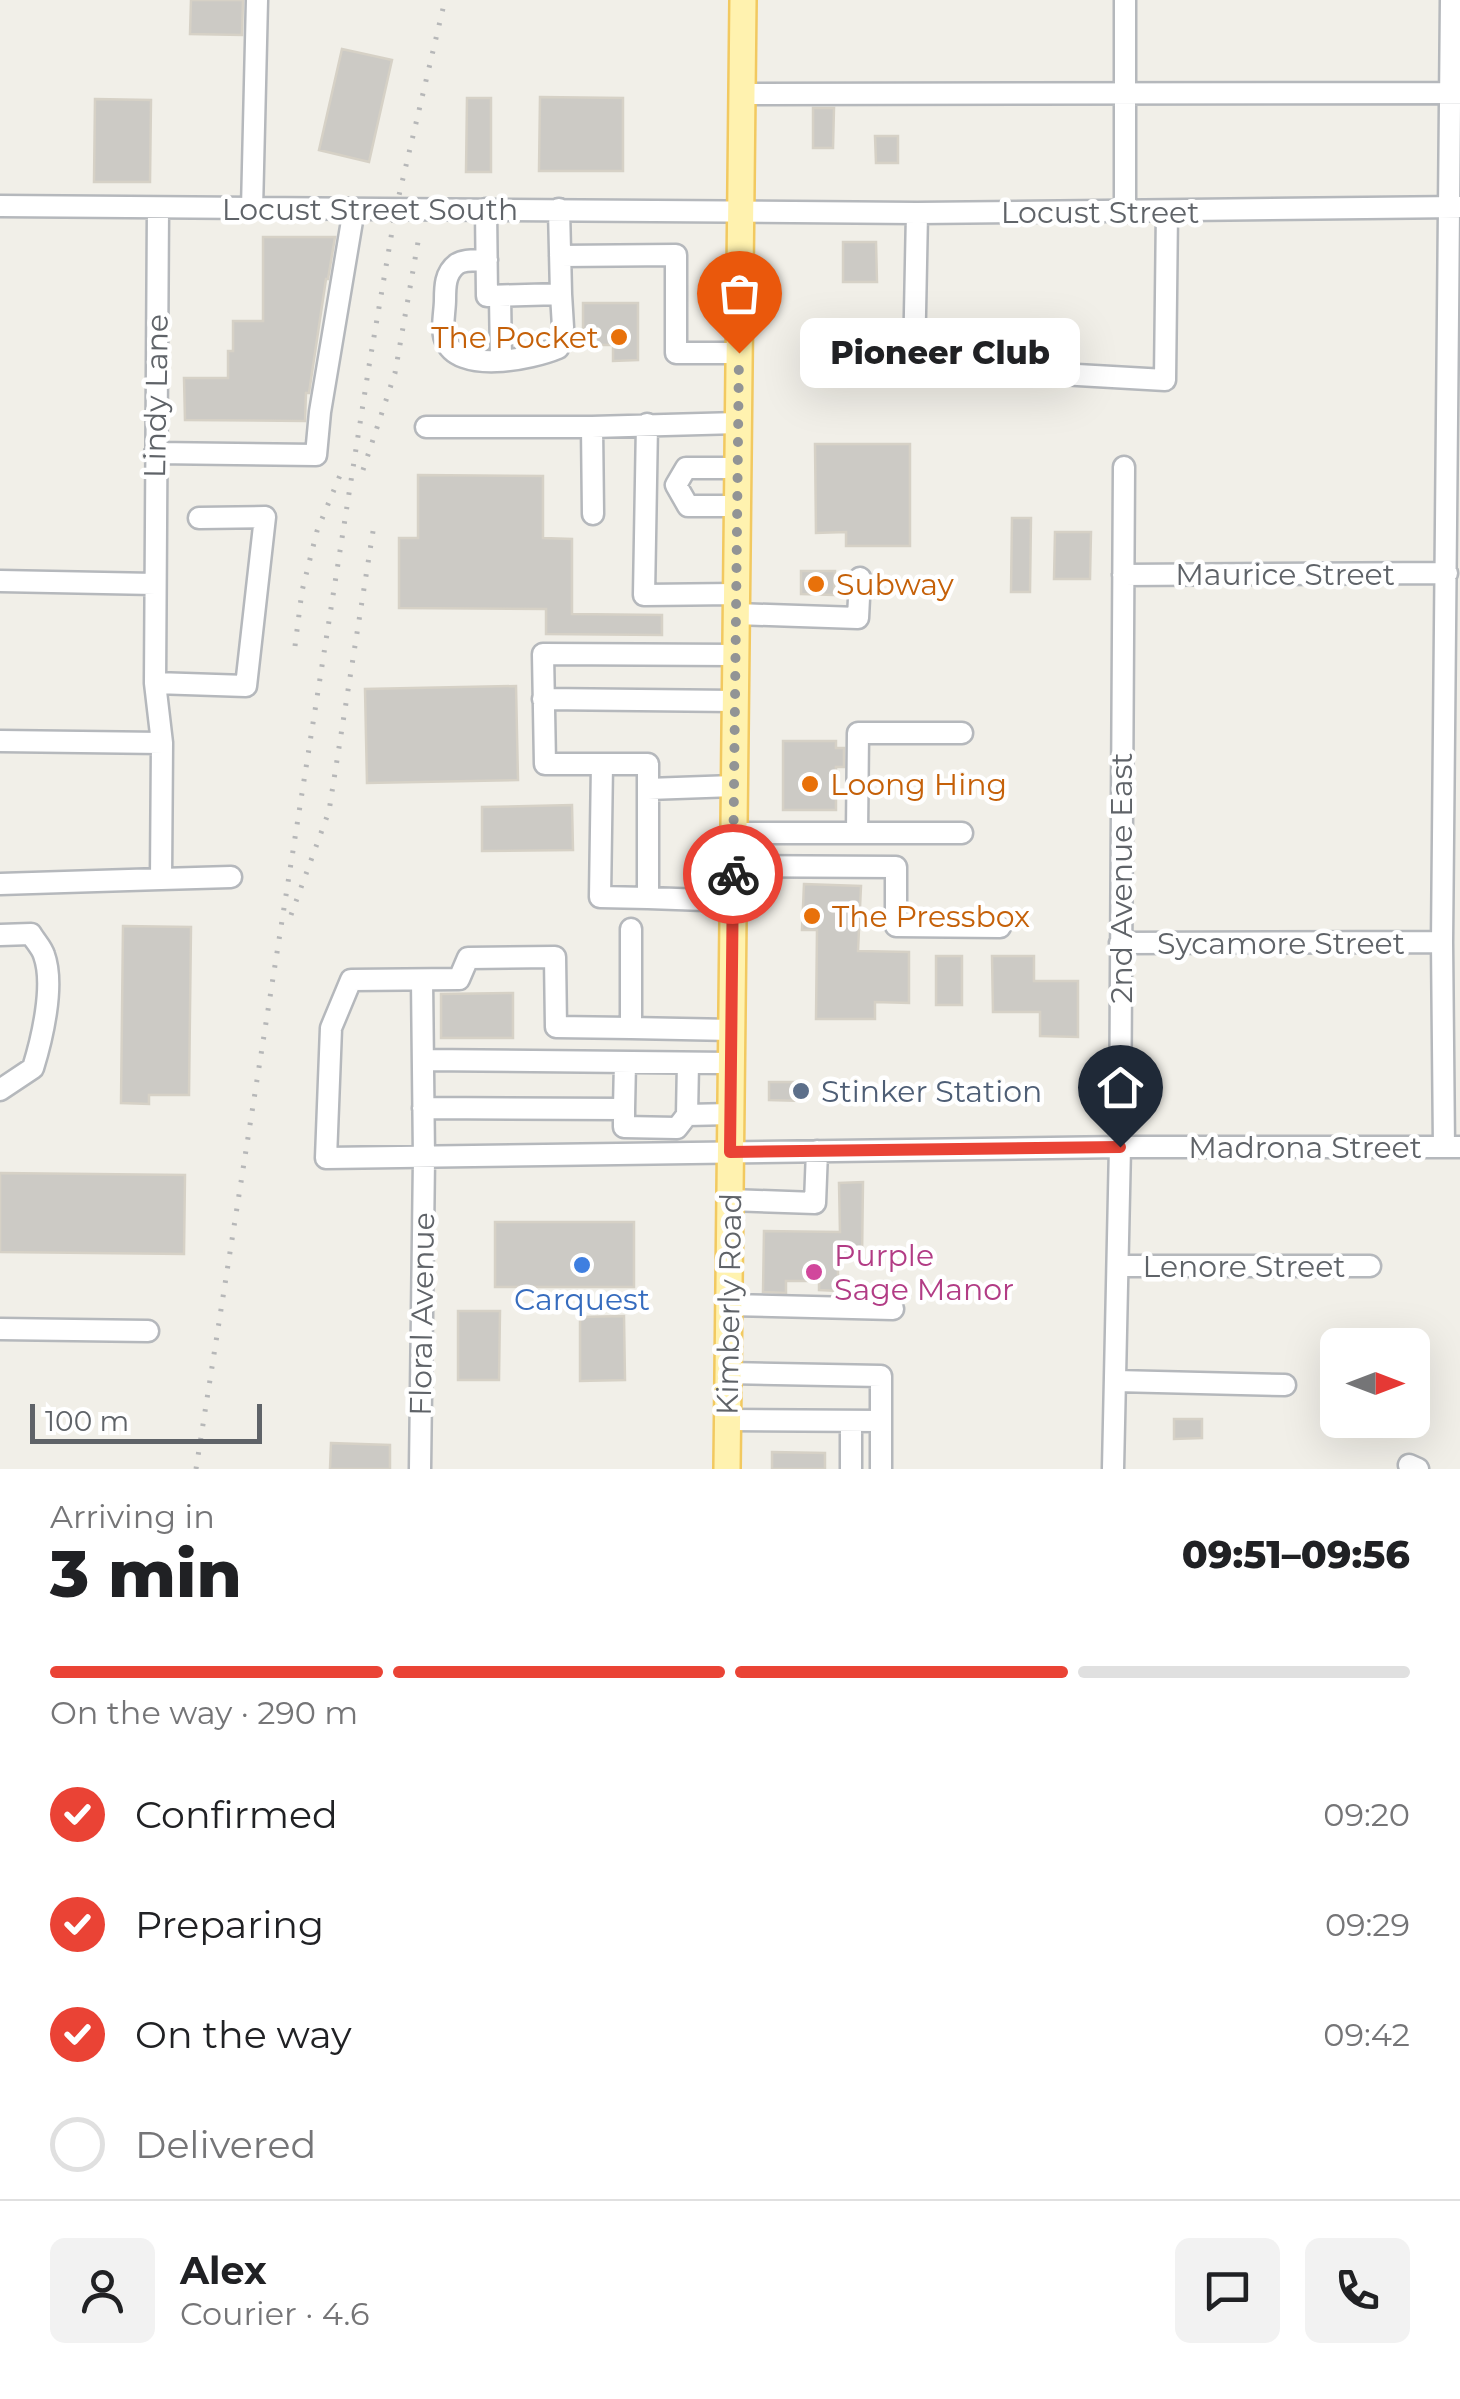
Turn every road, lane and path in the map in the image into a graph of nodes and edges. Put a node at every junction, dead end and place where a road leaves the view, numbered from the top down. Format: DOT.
graph roads {
  1 [pos="256,0"];
  2 [pos="743,0"];
  3 [pos="1125,0"];
  4 [pos="1451,0"];
  5 [pos="1126,93"];
  6 [pos="1455,93"];
  7 [pos="742,94"];
  8 [pos="0,206"];
  9 [pos="1455,207"];
  10 [pos="158,208"];
  11 [pos="252,209"];
  12 [pos="354,209"];
  13 [pos="486,209"];
  14 [pos="559,209"];
  15 [pos="740,210"];
  16 [pos="1167,211"];
  17 [pos="1125,212"];
  18 [pos="917,214"];
  19 [pos="560,256"];
  20 [pos="487,260"];
  21 [pos="561,294"];
  22 [pos="500,296"];
  23 [pos="739,353"];
  24 [pos="501,360"];
  25 [pos="738,423"];
  26 [pos="647,424"];
  27 [pos="592,427"];
  28 [pos="426,428"];
  29 [pos="155,453"];
  30 [pos="1124,467"];
  31 [pos="738,468"];
  32 [pos="646,485"];
  33 [pos="676,485"];
  34 [pos="737,506"];
  35 [pos="593,514"];
  36 [pos="199,518"];
  37 [pos="1447,573"];
  38 [pos="1123,575"];
  39 [pos="860,578"];
  40 [pos="0,581"];
  41 [pos="154,584"];
  42 [pos="736,604"];
  43 [pos="736,654"];
  44 [pos="155,683"];
  45 [pos="544,699"];
  46 [pos="735,701"];
  47 [pos="962,733"];
  48 [pos="0,741"];
  49 [pos="162,743"];
  50 [pos="602,764"];
  51 [pos="734,786"];
  52 [pos="648,789"];
  53 [pos="734,833"];
  54 [pos="857,833"];
  55 [pos="962,833"];
  56 [pos="733,866"];
  57 [pos="232,877"];
  58 [pos="161,879"];
  59 [pos="0,884"];
  60 [pos="648,898"];
  61 [pos="733,901"];
  62 [pos="1000,927"];
  63 [pos="631,929"];
  64 [pos="0,935"];
  65 [pos="1442,942"];
  66 [pos="1120,943"];
  67 [pos="422,980"];
  68 [pos="631,1028"];
  69 [pos="732,1030"];
  70 [pos="423,1060"];
  71 [pos="625,1062"];
  72 [pos="688,1062"];
  73 [pos="732,1063"];
  74 [pos="0,1090"];
  75 [pos="423,1108"];
  76 [pos="731,1114"];
  77 [pos="688,1115"];
  78 [pos="624,1118"];
  79 [pos="1120,1147"];
  80 [pos="1452,1147"];
  81 [pos="817,1150"];
  82 [pos="730,1152"];
  83 [pos="624,1154"];
  84 [pos="424,1158"];
  85 [pos="730,1200"];
  86 [pos="1118,1266"];
  87 [pos="1370,1266"];
  88 [pos="729,1306"];
  89 [pos="893,1308"];
  90 [pos="0,1329"];
  91 [pos="148,1331"];
  92 [pos="728,1373"];
  93 [pos="1116,1381"];
  94 [pos="1285,1385"];
  95 [pos="728,1420"];
  96 [pos="851,1420"];
  97 [pos="881,1421"];
  98 [pos="420,1469"];
  99 [pos="727,1469"];
  100 [pos="852,1469"];
  101 [pos="882,1469"];
  102 [pos="1113,1469"];
  1 -- 11 [label="street"];
  2 -- 7 [label="main road, Kimberly Road"];
  3 -- 5 [label="street"];
  4 -- 6 [label="street"];
  5 -- 6 [label="street"];
  5 -- 7 [label="street"];
  5 -- 17 [label="street"];
  6 -- 9 [label="street"];
  7 -- 15 [label="main road, Kimberly Road"];
  8 -- 10 [label="street, Locust Street South"];
  9 -- 16 [label="street, Locust Street"];
  9 -- 37 [label="street"];
  10 -- 11 [label="street, Locust Street South"];
  10 -- 29 [label="street, Lindy Lane"];
  11 -- 12 [label="street, Locust Street South"];
  12 -- 13 [label="street, Locust Street South"];
  12 -- 29 [label="street"];
  13 -- 14 [label="street, Locust Street South"];
  13 -- 20 [label="street"];
  14 -- 15 [label="street, Locust Street South"];
  14 -- 19 [label="street"];
  15 -- 18 [label="street, Locust Street"];
  15 -- 23 [label="main road, Kimberly Road"];
  16 -- 17 [label="street, Locust Street"];
  16 -- 18 [label="street"];
  17 -- 18 [label="street, Locust Street"];
  19 -- 21 [label="street"];
  19 -- 23 [label="street"];
  20 -- 22 [label="street"];
  20 -- 24 [label="street"];
  21 -- 22 [label="street"];
  21 -- 24 [label="street"];
  22 -- 24 [label="street"];
  23 -- 25 [label="main road, Kimberly Road"];
  25 -- 26 [label="street"];
  25 -- 31 [label="main road, Kimberly Road"];
  26 -- 27 [label="street"];
  26 -- 32 [label="street"];
  27 -- 28 [label="street"];
  27 -- 35 [label="street"];
  29 -- 41 [label="street, Lindy Lane"];
  30 -- 38 [label="street, 2nd Avenue East"];
  31 -- 33 [label="street"];
  31 -- 34 [label="main road, Kimberly Road"];
  32 -- 33 [label="street"];
  32 -- 42 [label="street"];
  33 -- 34 [label="street"];
  34 -- 42 [label="main road, Kimberly Road"];
  36 -- 44 [label="street"];
  37 -- 38 [label="street, Maurice Street"];
  37 -- 65 [label="street"];
  38 -- 66 [label="street, 2nd Avenue East"];
  39 -- 42 [label="street"];
  40 -- 41 [label="street"];
  41 -- 44 [label="street, Lindy Lane"];
  42 -- 43 [label="main road, Kimberly Road"];
  43 -- 45 [label="street"];
  43 -- 46 [label="main road, Kimberly Road"];
  44 -- 49 [label="street, Lindy Lane"];
  45 -- 46 [label="street"];
  45 -- 50 [label="street"];
  46 -- 51 [label="main road, Kimberly Road"];
  47 -- 54 [label="street"];
  48 -- 49 [label="street"];
  49 -- 58 [label="street, Lindy Lane"];
  50 -- 52 [label="street"];
  50 -- 60 [label="street"];
  51 -- 52 [label="street"];
  51 -- 53 [label="main road, Kimberly Road"];
  52 -- 60 [label="street"];
  53 -- 54 [label="street"];
  53 -- 56 [label="main road, Kimberly Road"];
  54 -- 55 [label="street"];
  56 -- 61 [label="main road, Kimberly Road"];
  56 -- 62 [label="street"];
  57 -- 58 [label="street"];
  58 -- 59 [label="street"];
  60 -- 61 [label="street"];
  61 -- 69 [label="main road, Kimberly Road"];
  63 -- 68 [label="street"];
  64 -- 74 [label="street"];
  65 -- 66 [label="street, Sycamore Street"];
  65 -- 80 [label="street"];
  66 -- 79 [label="street, 2nd Avenue East"];
  67 -- 68 [label="street"];
  67 -- 70 [label="street, Floral Avenue"];
  67 -- 84 [label="street, Madrona Street"];
  68 -- 69 [label="street"];
  69 -- 73 [label="main road, Kimberly Road"];
  70 -- 71 [label="street"];
  70 -- 75 [label="street, Floral Avenue"];
  71 -- 72 [label="street"];
  71 -- 78 [label="street"];
  72 -- 73 [label="street"];
  72 -- 77 [label="street"];
  73 -- 76 [label="main road, Kimberly Road"];
  75 -- 78 [label="street"];
  75 -- 84 [label="street, Floral Avenue"];
  76 -- 77 [label="street"];
  76 -- 82 [label="main road, Kimberly Road"];
  77 -- 78 [label="street"];
  78 -- 83 [label="street"];
  79 -- 80 [label="street, Madrona Street"];
  79 -- 81 [label="street, Madrona Street"];
  79 -- 86 [label="street, 2nd Avenue East"];
  81 -- 82 [label="street, Madrona Street"];
  81 -- 85 [label="street"];
  82 -- 83 [label="street, Madrona Street"];
  82 -- 85 [label="main road, Kimberly Road"];
  83 -- 84 [label="street, Madrona Street"];
  84 -- 98 [label="street, Floral Avenue"];
  85 -- 88 [label="main road, Kimberly Road"];
  86 -- 87 [label="street, Lenore Street"];
  86 -- 93 [label="street, 2nd Avenue East"];
  88 -- 89 [label="street"];
  88 -- 92 [label="main road, Kimberly Road"];
  90 -- 91 [label="street"];
  92 -- 95 [label="main road, Kimberly Road"];
  92 -- 97 [label="street"];
  93 -- 94 [label="street"];
  93 -- 102 [label="street, 2nd Avenue East"];
  95 -- 96 [label="street"];
  95 -- 99 [label="main road, Kimberly Road"];
  96 -- 97 [label="street"];
  96 -- 100 [label="street"];
  97 -- 101 [label="street"];
}
